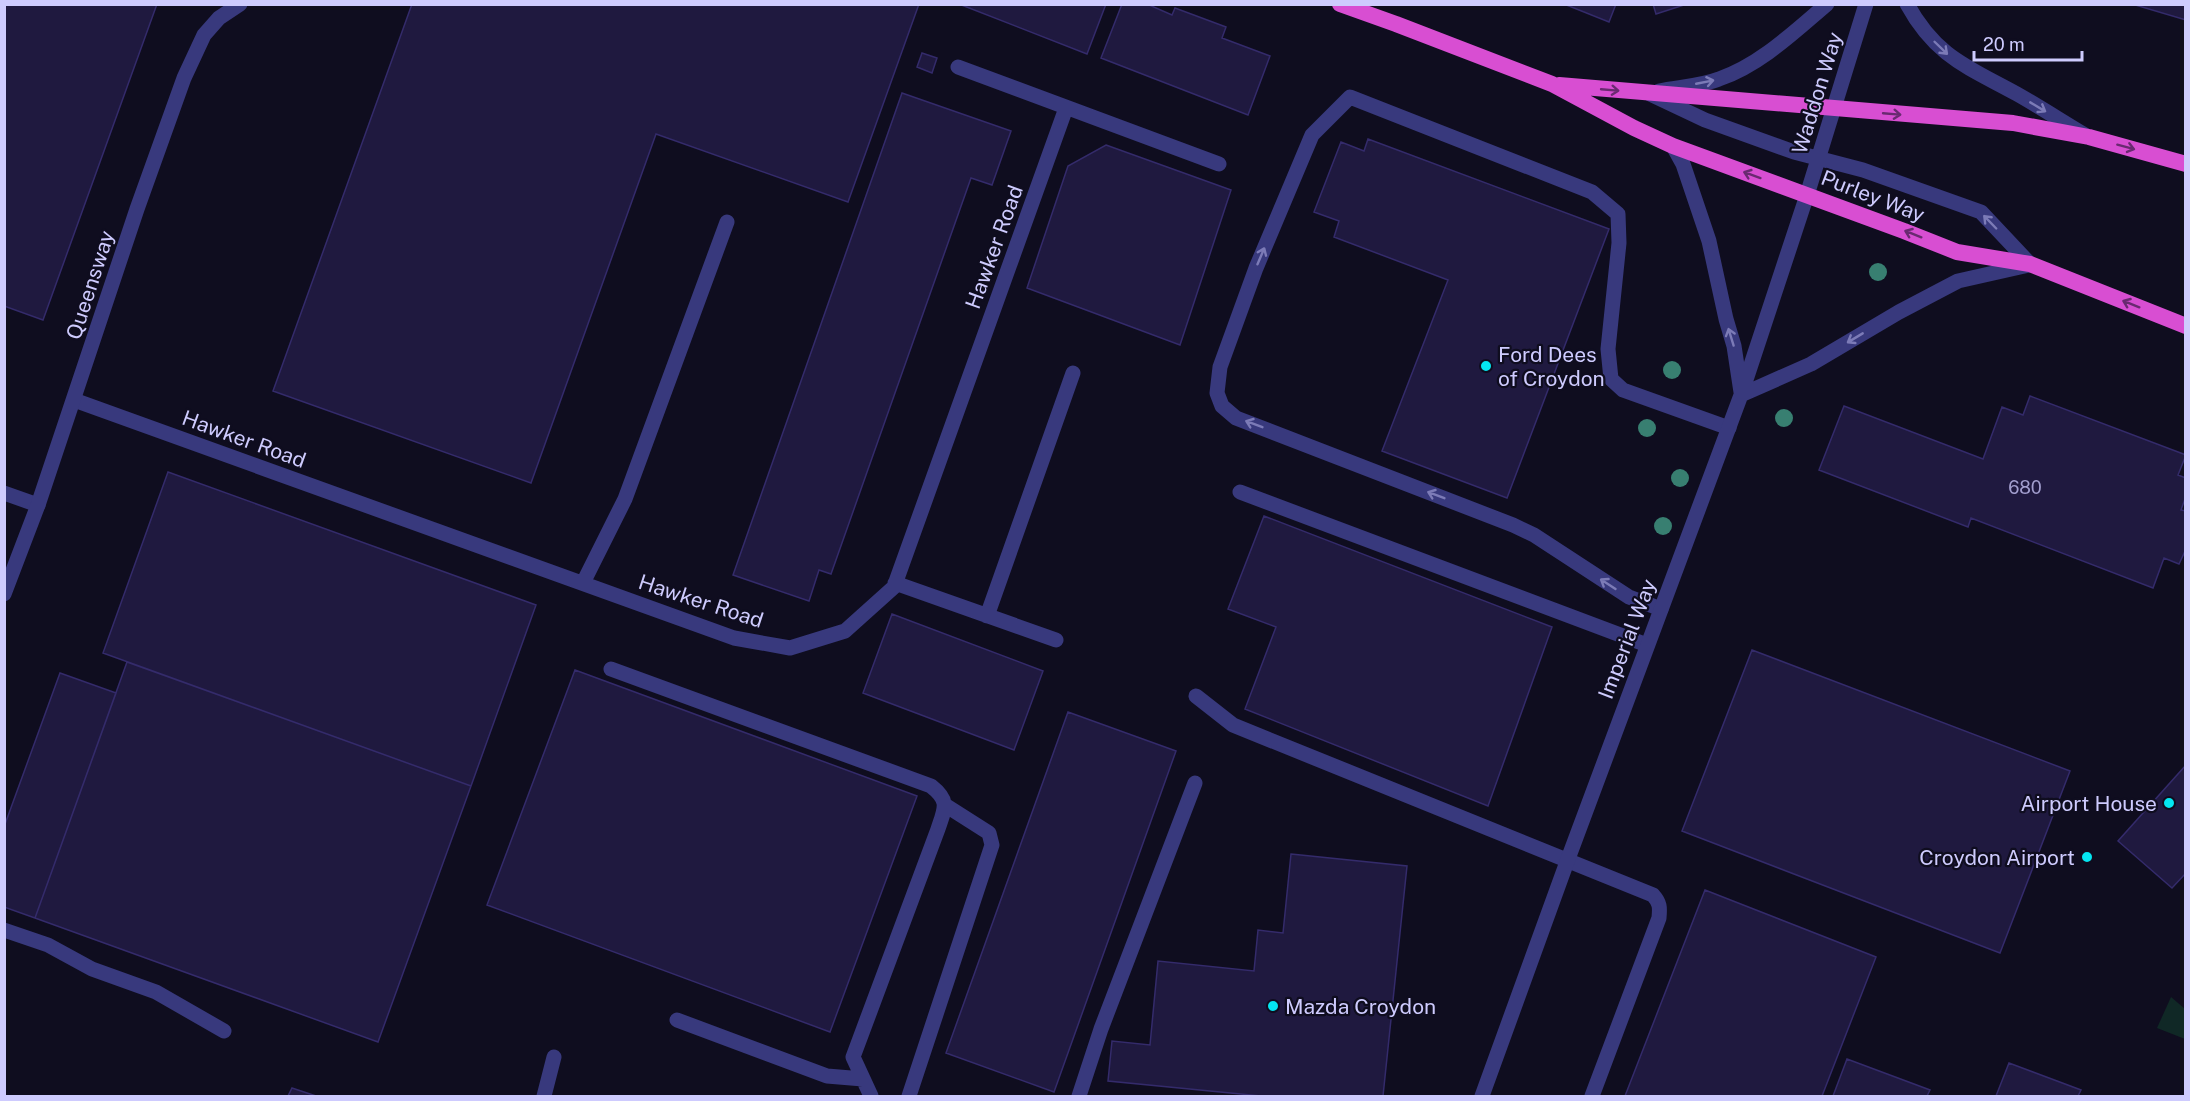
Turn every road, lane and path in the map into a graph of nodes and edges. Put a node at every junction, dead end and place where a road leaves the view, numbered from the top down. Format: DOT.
graph roads {
  1 [pos="240,4"];
  2 [pos="1340,4"];
  3 [pos="1827,4"];
  4 [pos="1866,4"];
  5 [pos="1907,4"];
  6 [pos="958,67"];
  7 [pos="1552,84"];
  8 [pos="1647,93"];
  9 [pos="1066,108"];
  10 [pos="1834,109"];
  11 [pos="2089,137"];
  12 [pos="1673,146"];
  13 [pos="1818,158"];
  14 [pos="1219,164"];
  15 [pos="2186,164"];
  16 [pos="1807,195"];
  17 [pos="727,222"];
  18 [pos="2030,264"];
  19 [pos="2186,326"];
  20 [pos="1073,373"];
  21 [pos="1741,395"];
  22 [pos="74,400"];
  23 [pos="1728,428"];
  24 [pos="1240,492"];
  25 [pos="4,493"];
  26 [pos="38,505"];
  27 [pos="583,583"];
  28 [pos="895,583"];
  29 [pos="4,594"];
  30 [pos="1660,609"];
  31 [pos="987,616"];
  32 [pos="1056,640"];
  33 [pos="1647,645"];
  34 [pos="611,669"];
  35 [pos="1196,696"];
  36 [pos="1195,783"];
  37 [pos="945,806"];
  38 [pos="1568,859"];
  39 [pos="4,930"];
  40 [pos="677,1020"];
  41 [pos="224,1031"];
  42 [pos="554,1057"];
  43 [pos="863,1079"];
  44 [pos="544,1096"];
  45 [pos="871,1096"];
  46 [pos="909,1096"];
  47 [pos="1079,1096"];
  48 [pos="1482,1096"];
  49 [pos="1592,1096"];
  1 -- 22 [label="street, Queensway"];
  2 -- 7 [label="highway, Purley Way"];
  8 -- 3 [label="street, one-way"];
  4 -- 10 [label="street, Waddon Way"];
  5 -- 11 [label="street, one-way"];
  6 -- 9 [label="street"];
  7 -- 8 [label="highway, Purley Way, one-way"];
  7 -- 12 [label="highway, Purley Way"];
  8 -- 10 [label="highway, Purley Way"];
  8 -- 13 [label="street"];
  9 -- 14 [label="street"];
  9 -- 28 [label="street, Hawker Road"];
  10 -- 11 [label="highway, Purley Way, one-way"];
  10 -- 13 [label="street, Waddon Way"];
  11 -- 15 [label="highway, Purley Way, one-way"];
  16 -- 12 [label="highway, Purley Way, one-way"];
  21 -- 12 [label="street, one-way"];
  13 -- 16 [label="street, Waddon Way"];
  18 -- 13 [label="street, one-way"];
  18 -- 16 [label="highway, Purley Way, one-way"];
  16 -- 21 [label="street, Imperial Way"];
  17 -- 27 [label="street"];
  19 -- 18 [label="highway, Purley Way, one-way"];
  18 -- 21 [label="street, one-way"];
  20 -- 31 [label="street"];
  21 -- 23 [label="street, Imperial Way"];
  22 -- 26 [label="street, Queensway"];
  22 -- 27 [label="street, Hawker Road"];
  23 -- 30 [label="street, Imperial Way"];
  30 -- 23 [label="street, one-way"];
  24 -- 33 [label="street"];
  25 -- 26 [label="street"];
  26 -- 29 [label="street, Queensway"];
  27 -- 28 [label="street, Hawker Road"];
  28 -- 31 [label="street"];
  30 -- 33 [label="street, Imperial Way"];
  31 -- 32 [label="street"];
  33 -- 38 [label="street, Imperial Way"];
  34 -- 37 [label="street"];
  35 -- 38 [label="street"];
  36 -- 47 [label="street"];
  37 -- 43 [label="street"];
  37 -- 46 [label="street"];
  38 -- 48 [label="street, Imperial Way"];
  38 -- 49 [label="street"];
  39 -- 41 [label="street"];
  40 -- 43 [label="street"];
  42 -- 44 [label="street"];
  43 -- 45 [label="street"];
}
